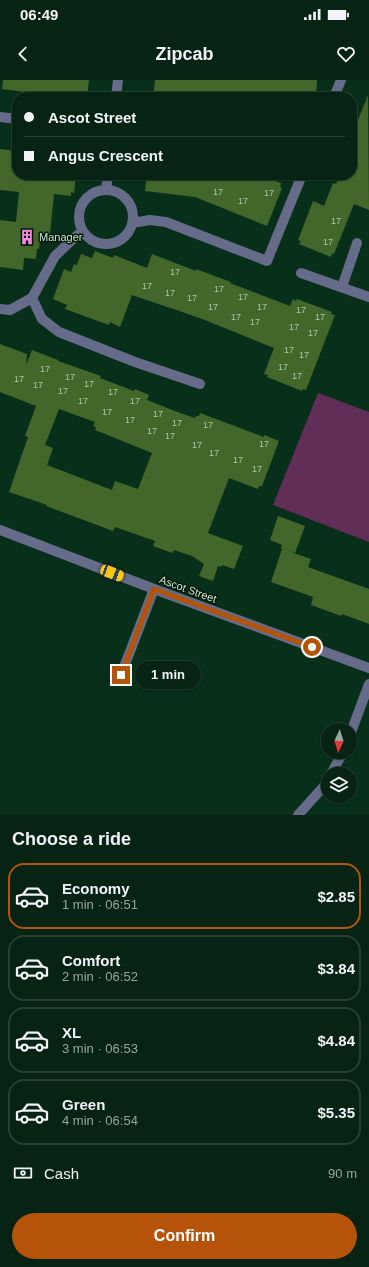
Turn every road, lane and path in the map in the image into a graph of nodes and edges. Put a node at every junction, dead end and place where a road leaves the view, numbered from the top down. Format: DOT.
graph roads {
  1 [pos="118,80"];
  2 [pos="341,80"];
  3 [pos="117,92"];
  4 [pos="336,92"];
  5 [pos="0,117"];
  6 [pos="12,118"];
  7 [pos="107,180"];
  8 [pos="300,180"];
  9 [pos="106,190"];
  10 [pos="132,223"];
  11 [pos="83,231"];
  12 [pos="357,244"];
  13 [pos="301,274"];
  14 [pos="342,287"];
  15 [pos="369,297"];
  16 [pos="32,298"];
  17 [pos="0,309"];
  18 [pos="200,384"];
  19 [pos="0,530"];
  20 [pos="154,589"];
  21 [pos="369,668"];
  22 [pos="121,675"];
  23 [pos="369,684"];
  24 [pos="354,723"];
  25 [pos="321,789"];
  26 [pos="298,815"];
  1 -- 3 [label="street"];
  2 -- 4 [label="street"];
  5 -- 6 [label="street"];
  7 -- 9 [label="street"];
  8 -- 10 [label="street"];
  9 -- 10 [label="street"];
  9 -- 11 [label="street"];
  10 -- 11 [label="street"];
  11 -- 16 [label="street"];
  12 -- 14 [label="street"];
  13 -- 14 [label="street"];
  14 -- 15 [label="street"];
  16 -- 17 [label="street"];
  16 -- 18 [label="street"];
  19 -- 20 [label="street, Ascot Street"];
  20 -- 21 [label="street, Ascot Street"];
  20 -- 22 [label="street"];
  23 -- 24 [label="street"];
  25 -- 26 [label="street"];
}
